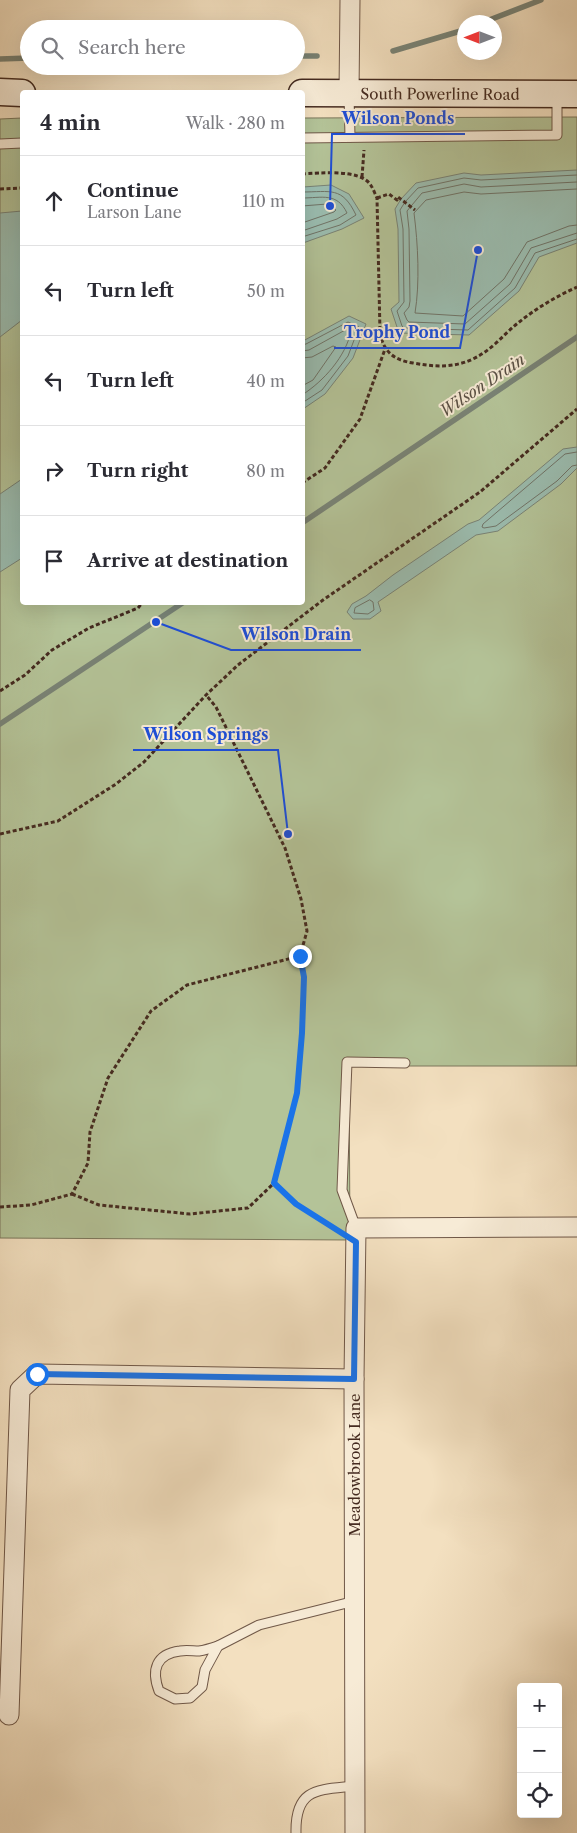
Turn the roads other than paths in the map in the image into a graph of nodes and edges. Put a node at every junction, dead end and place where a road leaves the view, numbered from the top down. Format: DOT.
graph roads {
  1 [pos="350,0"];
  2 [pos="0,92"];
  3 [pos="20,92"];
  4 [pos="305,93"];
  5 [pos="349,93"];
  6 [pos="567,94"];
  7 [pos="350,137"];
  8 [pos="305,138"];
  9 [pos="0,144"];
  10 [pos="20,144"];
  11 [pos="405,1063"];
  12 [pos="577,1227"];
  13 [pos="356,1235"];
  14 [pos="354,1379"];
  15 [pos="355,1601"];
  16 [pos="218,1646"];
  17 [pos="9,1715"];
  18 [pos="355,1786"];
  19 [pos="296,1833"];
  20 [pos="355,1833"];
  1 -- 5 [label="street"];
  2 -- 3 [label="street"];
  4 -- 5 [label="street, South Powerline Road"];
  5 -- 6 [label="street, South Powerline Road"];
  5 -- 7 [label="lane"];
  6 -- 7 [label="lane"];
  7 -- 8 [label="lane"];
  9 -- 10 [label="lane"];
  11 -- 13 [label="lane"];
  12 -- 13 [label="street"];
  13 -- 14 [label="street, Meadowbrook Lane"];
  14 -- 15 [label="street, Meadowbrook Lane"];
  14 -- 17 [label="street"];
  15 -- 16 [label="lane"];
  15 -- 18 [label="street, Meadowbrook Lane"];
  16 -- 16 [label="lane"];
  18 -- 19 [label="lane"];
  18 -- 20 [label="street, Meadowbrook Lane"];
}
